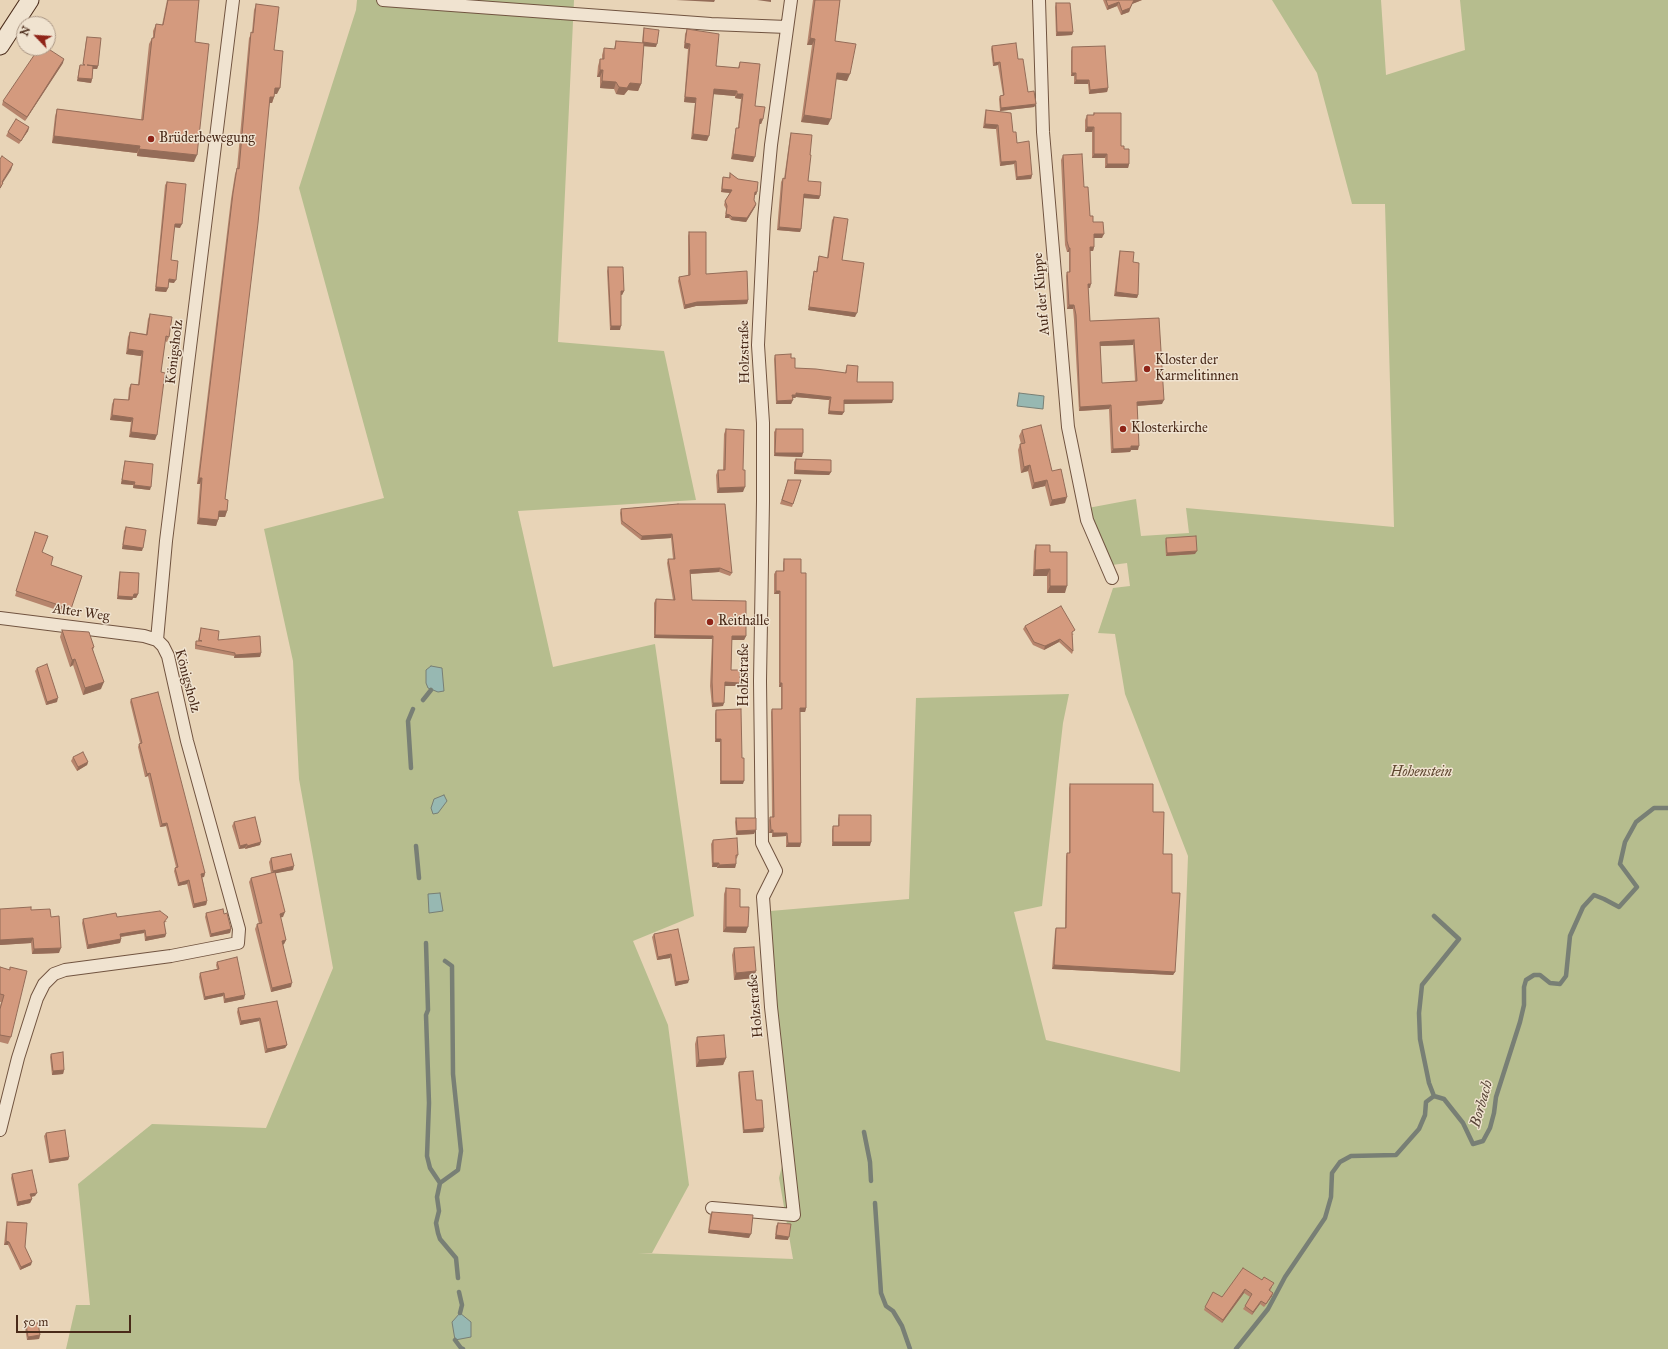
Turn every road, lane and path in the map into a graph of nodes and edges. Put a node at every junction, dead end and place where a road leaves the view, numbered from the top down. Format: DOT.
graph roads {
  1 [pos="30,0"];
  2 [pos="233,0"];
  3 [pos="383,0"];
  4 [pos="791,0"];
  5 [pos="1039,0"];
  6 [pos="787,27"];
  7 [pos="0,46"];
  8 [pos="1112,578"];
  9 [pos="0,618"];
  10 [pos="157,640"];
  11 [pos="0,1130"];
  12 [pos="712,1208"];
  1 -- 7 [label="main road"];
  2 -- 10 [label="street, Königsholz"];
  3 -- 6 [label="street"];
  4 -- 6 [label="street, Holzstraße"];
  5 -- 8 [label="street, Auf der Klippe"];
  6 -- 12 [label="street, Holzstraße"];
  9 -- 10 [label="street, Alter Weg"];
  10 -- 11 [label="street, Königsholz"];
}
